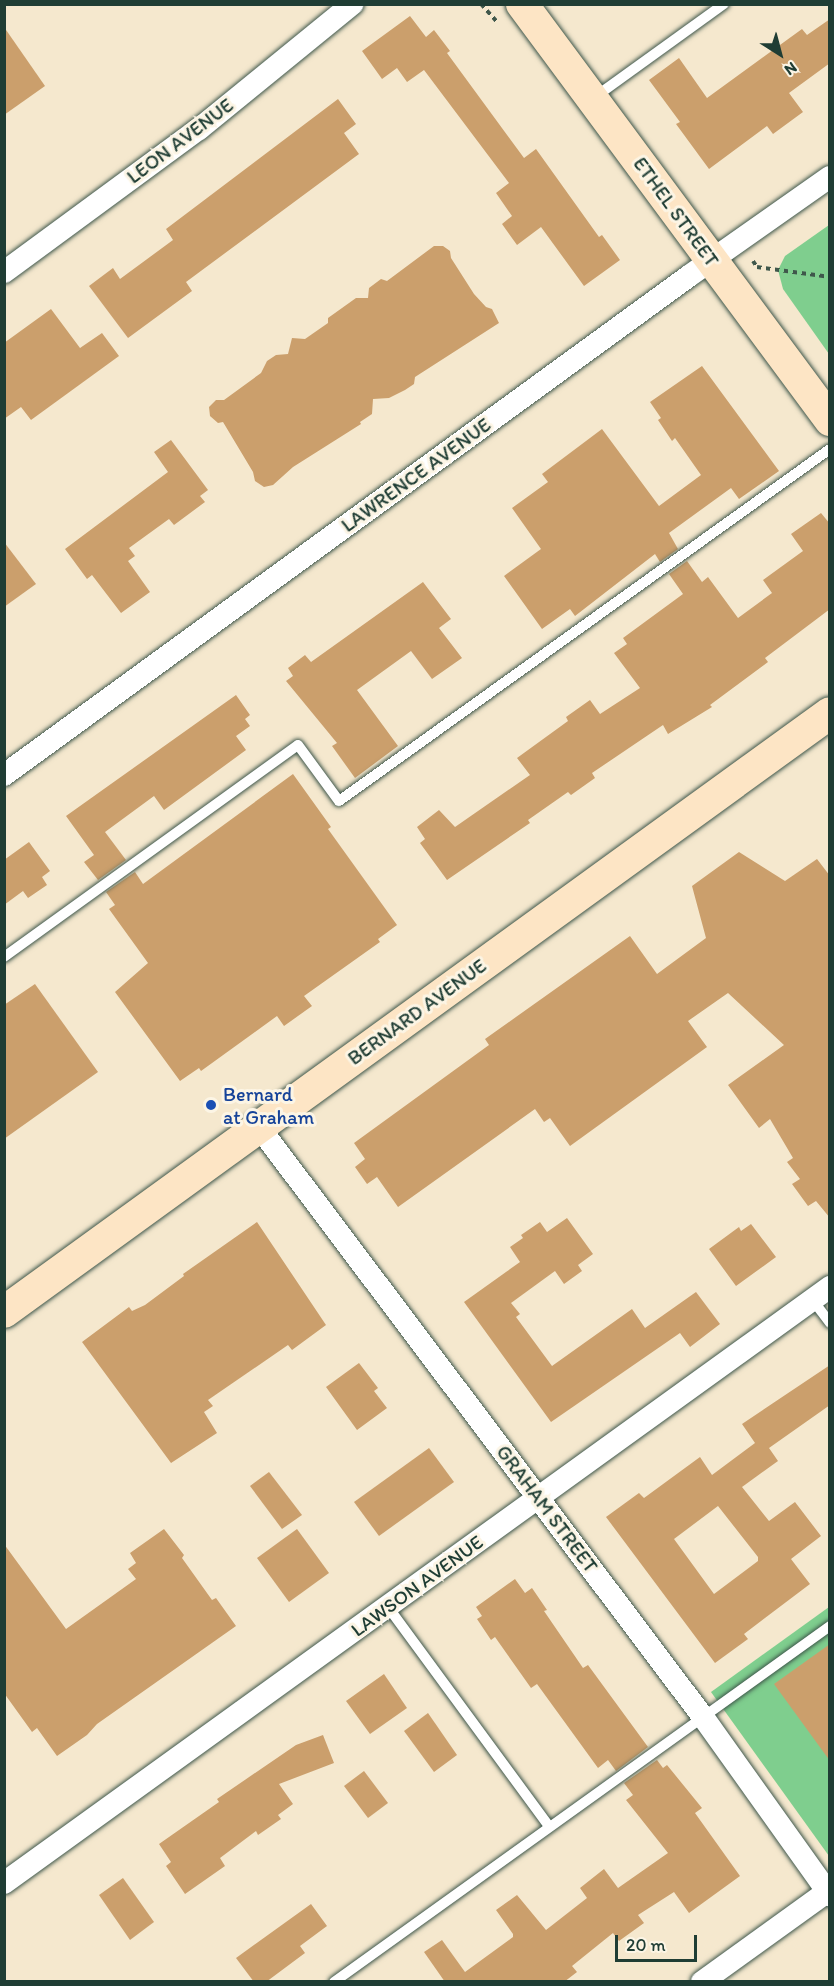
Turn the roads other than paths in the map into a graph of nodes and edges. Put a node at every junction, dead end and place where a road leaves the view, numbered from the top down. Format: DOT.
graph roads {
  1 [pos="352,4"];
  2 [pos="522,4"];
  3 [pos="724,4"];
  4 [pos="592,99"];
  5 [pos="830,177"];
  6 [pos="712,261"];
  7 [pos="4,272"];
  8 [pos="830,420"];
  9 [pos="830,449"];
  10 [pos="830,712"];
  11 [pos="4,775"];
  12 [pos="4,957"];
  13 [pos="259,1127"];
  14 [pos="821,1293"];
  15 [pos="4,1312"];
  16 [pos="830,1323"];
  17 [pos="539,1498"];
  18 [pos="388,1606"];
  19 [pos="830,1626"];
  20 [pos="703,1716"];
  21 [pos="549,1826"];
  22 [pos="4,1883"];
  23 [pos="828,1893"];
  24 [pos="334,1982"];
  25 [pos="702,1982"];
  1 -- 7 [label="street, LEON AVENUE"];
  2 -- 4 [label="street, ETHEL STREET"];
  3 -- 4 [label="lane"];
  4 -- 6 [label="street, ETHEL STREET"];
  5 -- 6 [label="street, LAWRENCE AVENUE"];
  6 -- 8 [label="street, ETHEL STREET"];
  6 -- 11 [label="street, LAWRENCE AVENUE"];
  9 -- 12 [label="lane"];
  10 -- 13 [label="street, BERNARD AVENUE"];
  13 -- 15 [label="street, BERNARD AVENUE"];
  13 -- 17 [label="street, GRAHAM STREET"];
  14 -- 16 [label="lane"];
  14 -- 17 [label="street, LAWSON AVENUE"];
  17 -- 18 [label="street, LAWSON AVENUE"];
  17 -- 20 [label="street, GRAHAM STREET"];
  18 -- 21 [label="lane"];
  18 -- 22 [label="street, LAWSON AVENUE"];
  19 -- 20 [label="lane"];
  20 -- 21 [label="lane"];
  20 -- 23 [label="street, GRAHAM STREET"];
  21 -- 24 [label="lane"];
  23 -- 25 [label="street"];
}
